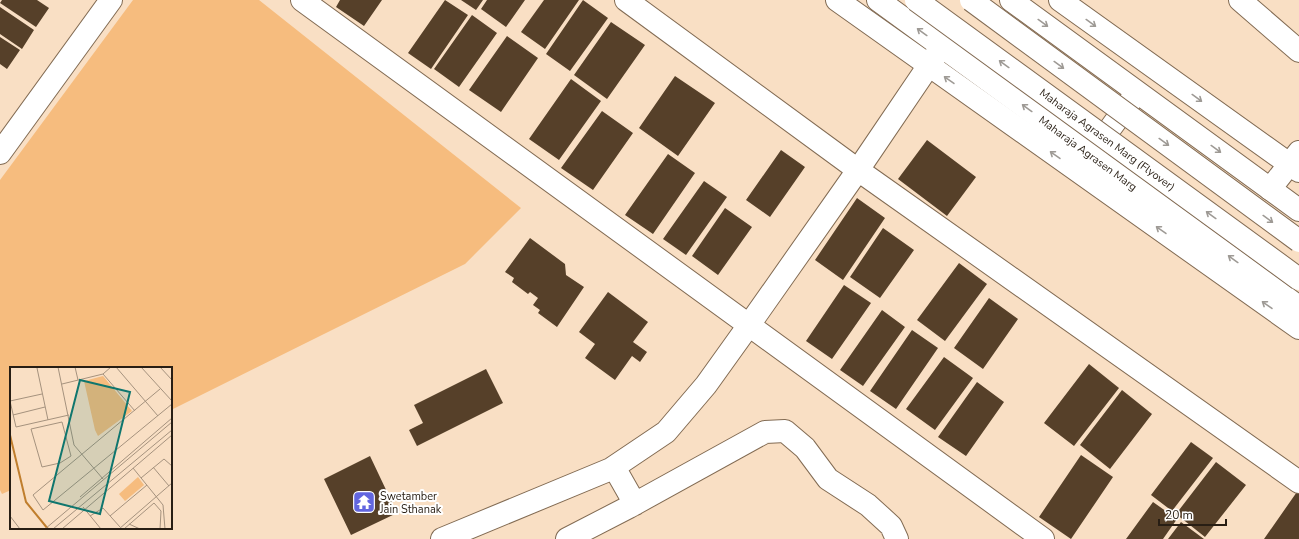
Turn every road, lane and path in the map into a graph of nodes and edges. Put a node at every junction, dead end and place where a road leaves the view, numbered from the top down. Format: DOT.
graph roads {
  1 [pos="110,0"];
  2 [pos="302,0"];
  3 [pos="626,0"];
  4 [pos="836,0"];
  5 [pos="878,0"];
  6 [pos="916,0"];
  7 [pos="971,0"];
  8 [pos="1011,0"];
  9 [pos="1060,0"];
  10 [pos="1240,0"];
  11 [pos="942,46"];
  12 [pos="1299,51"];
  13 [pos="929,65"];
  14 [pos="1137,92"];
  15 [pos="0,153"];
  16 [pos="1091,155"];
  17 [pos="1296,162"];
  18 [pos="858,170"];
  19 [pos="1270,189"];
  20 [pos="1299,210"];
  21 [pos="1299,241"];
  22 [pos="1299,279"];
  23 [pos="1299,306"];
  24 [pos="749,325"];
  25 [pos="1299,328"];
  26 [pos="614,467"];
  27 [pos="1299,482"];
  28 [pos="635,504"];
  29 [pos="442,539"];
  30 [pos="567,539"];
  31 [pos="897,539"];
  32 [pos="1043,539"];
  1 -- 15 [label="street"];
  2 -- 24 [label="street"];
  3 -- 18 [label="street"];
  4 -- 13 [label="street"];
  11 -- 5 [label="street, Maharaja Agrasen Marg, one-way"];
  22 -- 6 [label="street, Maharaja Agrasen Marg (Flyover), one-way, bridge"];
  7 -- 21 [label="street, one-way, bridge"];
  8 -- 14 [label="street, one-way"];
  9 -- 17 [label="street, one-way"];
  10 -- 12 [label="street"];
  11 -- 13 [label="street"];
  16 -- 11 [label="street, Maharaja Agrasen Marg, one-way"];
  13 -- 18 [label="street"];
  25 -- 13 [label="street, one-way"];
  14 -- 16 [label="street"];
  14 -- 19 [label="street, one-way"];
  23 -- 16 [label="street, Maharaja Agrasen Marg, one-way"];
  17 -- 19 [label="street"];
  18 -- 24 [label="street"];
  18 -- 27 [label="street"];
  19 -- 20 [label="street"];
  24 -- 26 [label="street"];
  24 -- 32 [label="street"];
  26 -- 28 [label="street"];
  26 -- 29 [label="street"];
  28 -- 30 [label="street"];
  28 -- 31 [label="street"];
}
